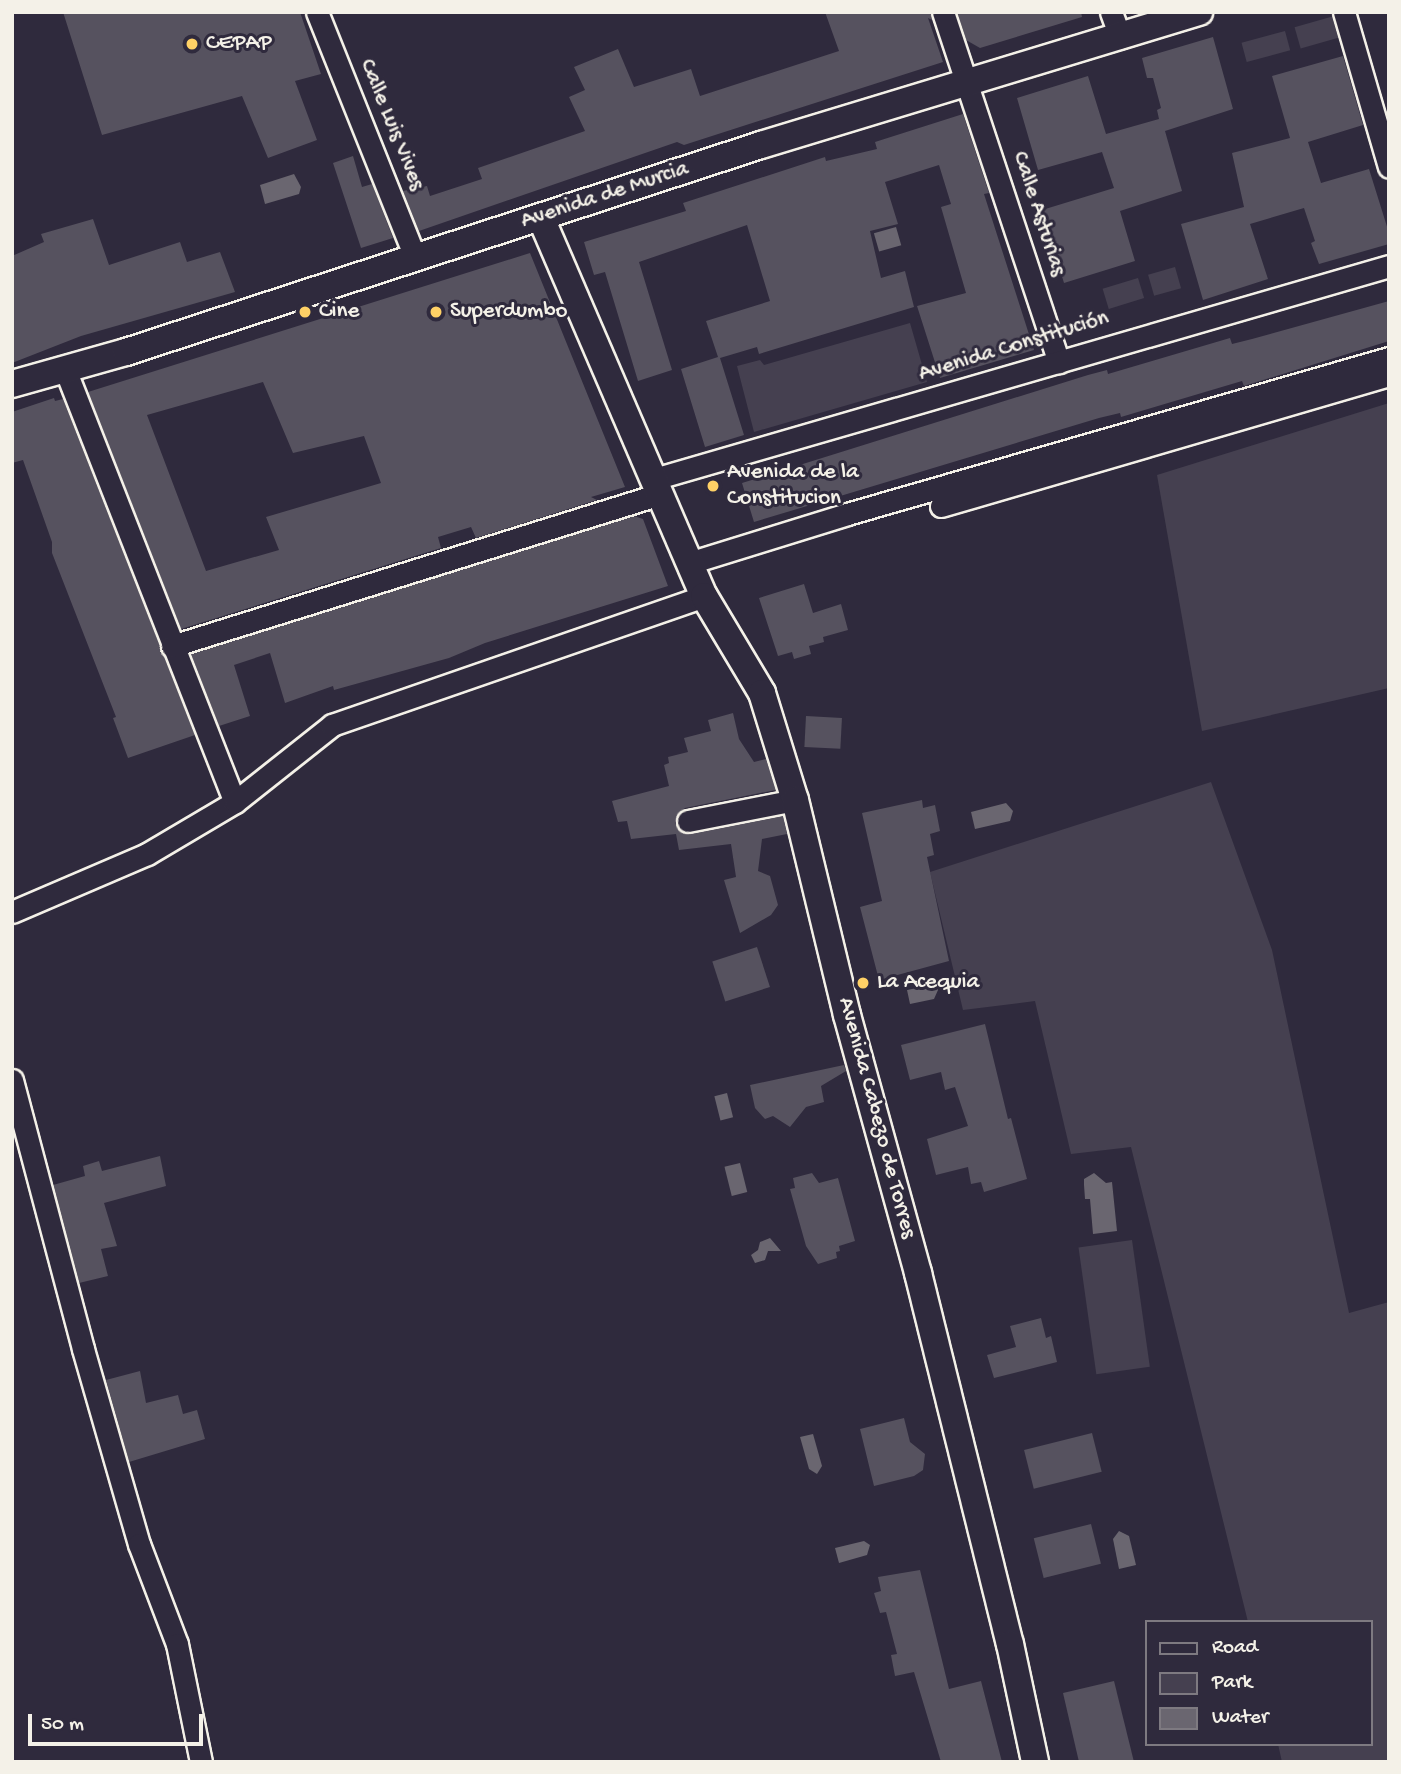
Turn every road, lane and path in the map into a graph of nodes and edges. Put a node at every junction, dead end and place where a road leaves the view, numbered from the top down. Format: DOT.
graph roads {
  1 [pos="317,12"];
  2 [pos="943,12"];
  3 [pos="1199,12"];
  4 [pos="1344,12"];
  5 [pos="1115,24"];
  6 [pos="968,83"];
  7 [pos="1389,167"];
  8 [pos="541,218"];
  9 [pos="415,257"];
  10 [pos="1389,266"];
  11 [pos="1389,358"];
  12 [pos="1059,362"];
  13 [pos="65,369"];
  14 [pos="1389,375"];
  15 [pos="12,384"];
  16 [pos="657,487"];
  17 [pos="941,506"];
  18 [pos="689,563"];
  19 [pos="704,596"];
  20 [pos="172,646"];
  21 [pos="795,800"];
  22 [pos="235,802"];
  23 [pos="688,821"];
  24 [pos="12,912"];
  25 [pos="12,1080"];
  26 [pos="201,1762"];
  27 [pos="1035,1762"];
  1 -- 9 [label="street, Calle Luis Vives"];
  2 -- 6 [label="street, Calle Asturias"];
  3 -- 5 [label="street, Avenida de Murcia"];
  4 -- 7 [label="street"];
  5 -- 6 [label="street, Avenida de Murcia"];
  6 -- 8 [label="street, Avenida de Murcia"];
  6 -- 12 [label="street, Calle Asturias"];
  8 -- 9 [label="street, Avenida de Murcia"];
  8 -- 16 [label="street, Avenida Cabezo de Torres"];
  9 -- 13 [label="street, Avenida de Murcia"];
  10 -- 12 [label="street, Avenida Constitución"];
  11 -- 18 [label="street"];
  12 -- 16 [label="street, Avenida Constitución"];
  13 -- 15 [label="street, Avenida de Murcia"];
  13 -- 20 [label="street"];
  14 -- 17 [label="street"];
  16 -- 18 [label="street, Avenida Cabezo de Torres"];
  16 -- 20 [label="street, Avenida Constitución"];
  18 -- 19 [label="street, Avenida Cabezo de Torres"];
  19 -- 21 [label="street, Avenida Cabezo de Torres"];
  19 -- 22 [label="street"];
  20 -- 22 [label="street"];
  21 -- 23 [label="street"];
  21 -- 27 [label="street, Avenida Cabezo de Torres"];
  22 -- 24 [label="street"];
  25 -- 26 [label="street"];
}
